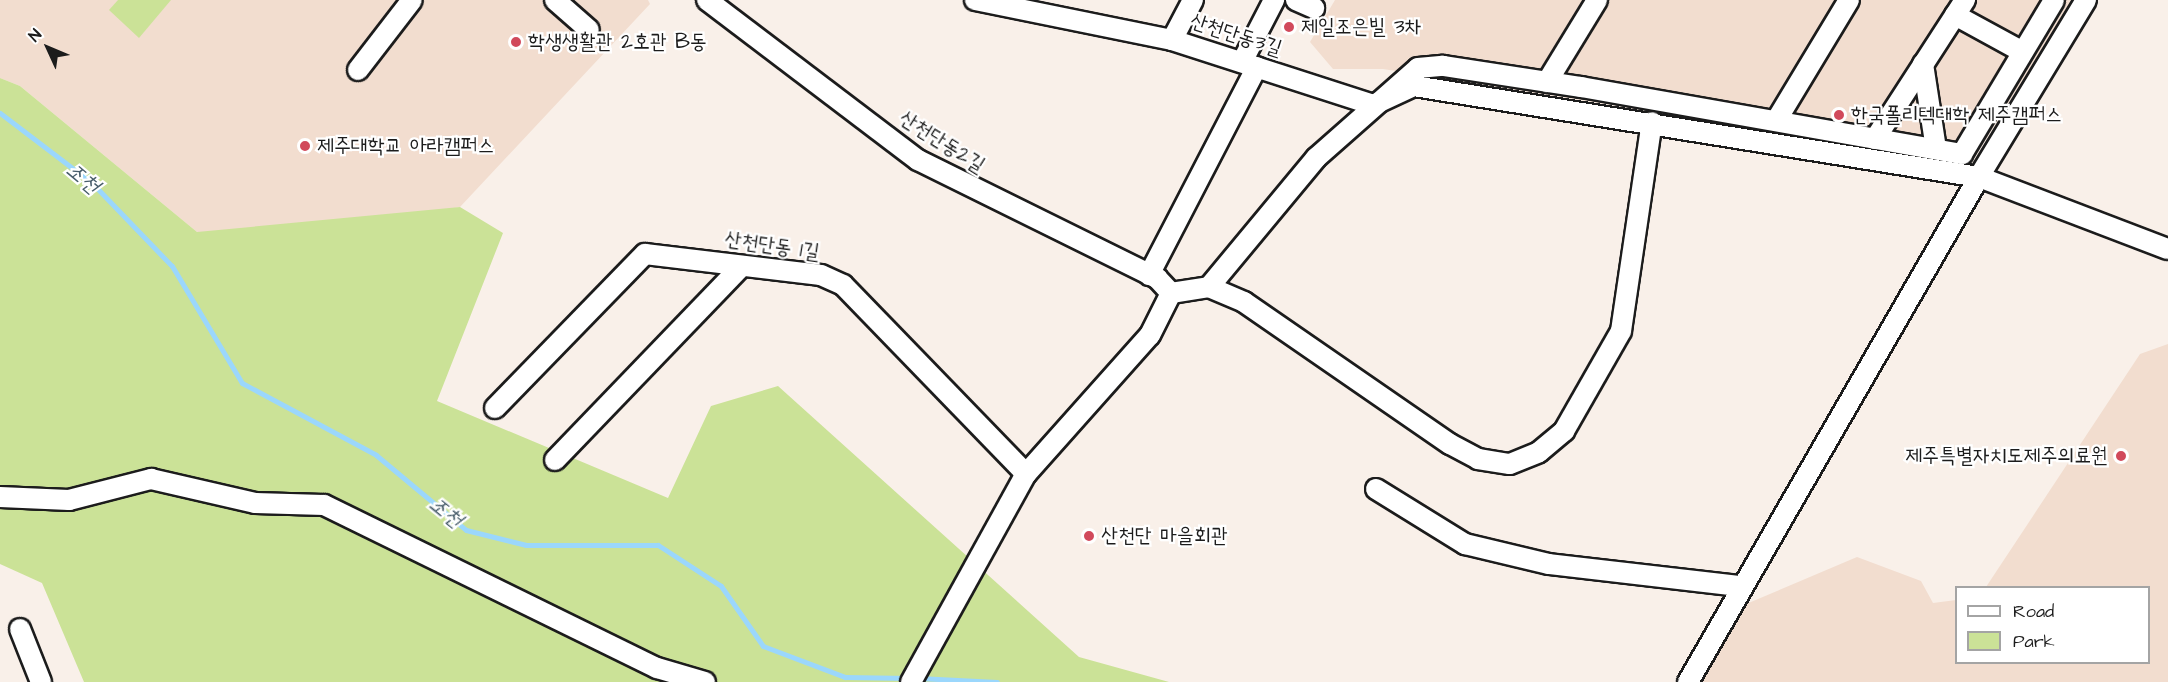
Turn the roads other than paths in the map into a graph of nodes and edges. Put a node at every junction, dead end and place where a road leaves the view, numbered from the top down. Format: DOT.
graph roads {
  1 [pos="412,0"];
  2 [pos="555,0"];
  3 [pos="707,0"];
  4 [pos="975,0"];
  5 [pos="1192,0"];
  6 [pos="1274,0"];
  7 [pos="1597,0"];
  8 [pos="1849,0"];
  9 [pos="2054,0"];
  10 [pos="2086,0"];
  11 [pos="1960,8"];
  12 [pos="589,30"];
  13 [pos="1172,40"];
  14 [pos="2022,52"];
  15 [pos="1249,64"];
  16 [pos="1923,64"];
  17 [pos="358,70"];
  18 [pos="1547,82"];
  19 [pos="1373,105"];
  20 [pos="1776,121"];
  21 [pos="1652,122"];
  22 [pos="1875,139"];
  23 [pos="1936,149"];
  24 [pos="1979,177"];
  25 [pos="2168,249"];
  26 [pos="742,266"];
  27 [pos="1149,274"];
  28 [pos="1209,287"];
  29 [pos="1171,293"];
  30 [pos="495,408"];
  31 [pos="555,460"];
  32 [pos="1026,474"];
  33 [pos="1376,489"];
  34 [pos="0,497"];
  35 [pos="1740,586"];
  36 [pos="20,629"];
  37 [pos="41,682"];
  38 [pos="705,682"];
  39 [pos="911,682"];
  40 [pos="1688,682"];
  1 -- 17 [label="street"];
  2 -- 12 [label="street"];
  3 -- 27 [label="street, 산천단동2길"];
  4 -- 13 [label="street, 산천단동3길"];
  5 -- 13 [label="street"];
  6 -- 15 [label="street"];
  7 -- 18 [label="street"];
  8 -- 20 [label="street"];
  9 -- 14 [label="street"];
  10 -- 24 [label="street"];
  11 -- 14 [label="street"];
  11 -- 16 [label="street"];
  13 -- 15 [label="street, 산천단동3길"];
  14 -- 23 [label="street"];
  15 -- 19 [label="street, 산천단동3길"];
  15 -- 27 [label="street"];
  16 -- 22 [label="street"];
  16 -- 23 [label="street"];
  18 -- 19 [label="street"];
  18 -- 20 [label="street"];
  19 -- 21 [label="street"];
  19 -- 28 [label="street"];
  20 -- 22 [label="street"];
  21 -- 24 [label="street"];
  21 -- 28 [label="street"];
  22 -- 23 [label="street"];
  24 -- 25 [label="street"];
  24 -- 35 [label="street"];
  26 -- 30 [label="street, 산천단동 1길"];
  26 -- 31 [label="street"];
  26 -- 32 [label="street, 산천단동 1길"];
  27 -- 29 [label="street, 산천단동2길"];
  28 -- 29 [label="street"];
  29 -- 32 [label="street"];
  32 -- 39 [label="street"];
  33 -- 35 [label="street"];
  34 -- 38 [label="street"];
  35 -- 40 [label="street"];
  36 -- 37 [label="street"];
}
